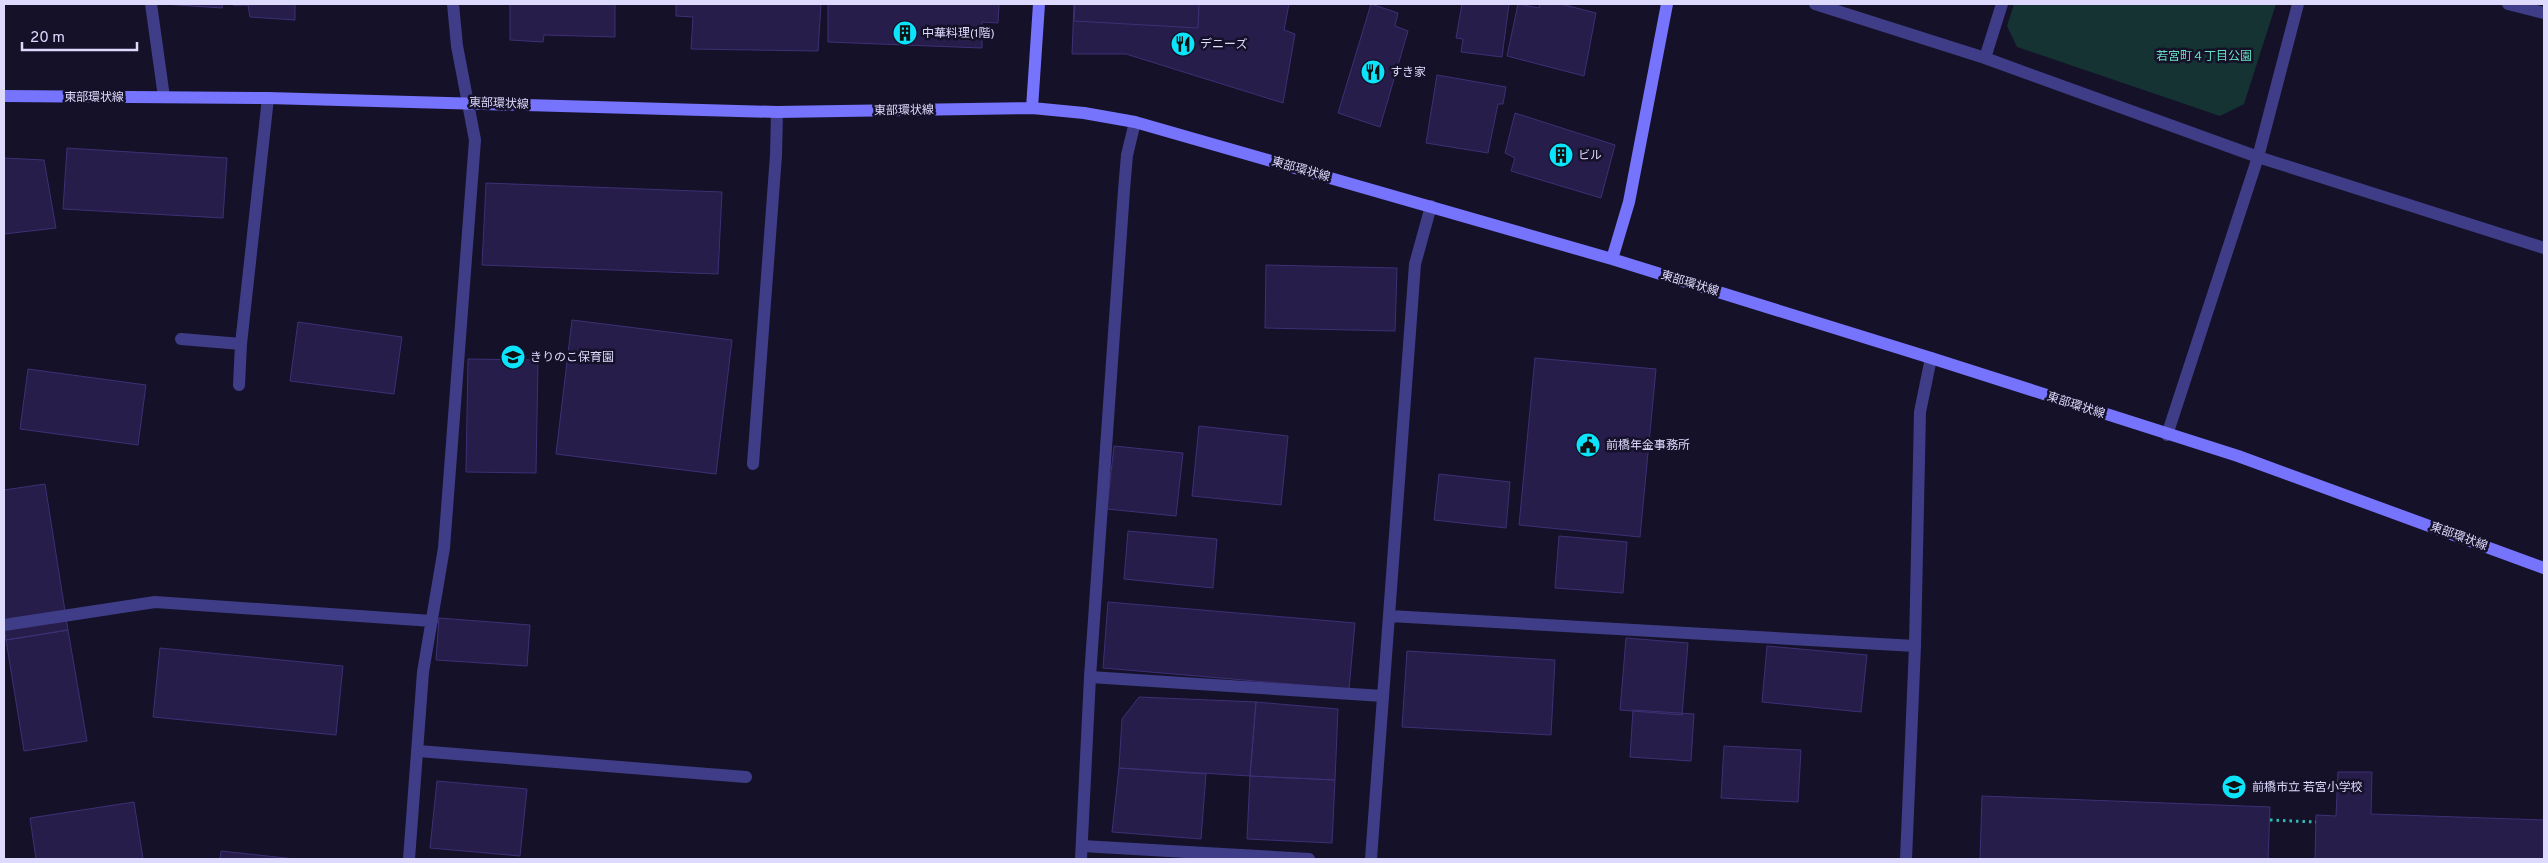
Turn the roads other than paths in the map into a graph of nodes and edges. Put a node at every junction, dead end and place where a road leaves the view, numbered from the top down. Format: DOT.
graph roads {
  1 [pos="151,4"];
  2 [pos="453,4"];
  3 [pos="1039,4"];
  4 [pos="1667,4"];
  5 [pos="1815,4"];
  6 [pos="2002,4"];
  7 [pos="2298,4"];
  8 [pos="2508,4"];
  9 [pos="2544,12"];
  10 [pos="1985,58"];
  11 [pos="4,96"];
  12 [pos="164,97"];
  13 [pos="268,98"];
  14 [pos="468,102"];
  15 [pos="1032,108"];
  16 [pos="776,112"];
  17 [pos="1135,122"];
  18 [pos="2258,156"];
  19 [pos="1431,206"];
  20 [pos="2544,248"];
  21 [pos="1612,259"];
  22 [pos="182,339"];
  23 [pos="241,344"];
  24 [pos="1931,358"];
  25 [pos="239,385"];
  26 [pos="2167,435"];
  27 [pos="753,464"];
  28 [pos="2544,568"];
  29 [pos="1390,616"];
  30 [pos="432,622"];
  31 [pos="4,626"];
  32 [pos="1914,646"];
  33 [pos="1090,677"];
  34 [pos="1383,696"];
  35 [pos="418,751"];
  36 [pos="746,777"];
  37 [pos="1081,853"];
  38 [pos="409,859"];
  39 [pos="1309,859"];
  40 [pos="1371,859"];
  41 [pos="1906,859"];
  1 -- 12 [label="street"];
  2 -- 14 [label="street"];
  3 -- 15 [label="street"];
  4 -- 21 [label="street"];
  5 -- 10 [label="street"];
  6 -- 10 [label="street"];
  7 -- 18 [label="street"];
  8 -- 9 [label="street"];
  10 -- 18 [label="street"];
  11 -- 12 [label="street, 東部環状線"];
  12 -- 13 [label="street, 東部環状線"];
  13 -- 14 [label="street, 東部環状線"];
  13 -- 23 [label="street"];
  14 -- 16 [label="street, 東部環状線"];
  14 -- 30 [label="street"];
  15 -- 16 [label="street, 東部環状線"];
  15 -- 17 [label="street, 東部環状線"];
  16 -- 27 [label="street"];
  17 -- 19 [label="street, 東部環状線"];
  17 -- 33 [label="street"];
  18 -- 20 [label="street"];
  18 -- 26 [label="street"];
  19 -- 21 [label="street, 東部環状線"];
  19 -- 29 [label="street"];
  21 -- 24 [label="street, 東部環状線"];
  22 -- 23 [label="street"];
  23 -- 25 [label="street"];
  24 -- 26 [label="street, 東部環状線"];
  24 -- 32 [label="street"];
  26 -- 28 [label="street, 東部環状線"];
  29 -- 32 [label="street"];
  29 -- 34 [label="street"];
  30 -- 31 [label="street"];
  30 -- 35 [label="street"];
  32 -- 41 [label="street"];
  33 -- 34 [label="street"];
  33 -- 37 [label="street"];
  34 -- 40 [label="street"];
  35 -- 36 [label="street"];
  35 -- 38 [label="street"];
  37 -- 39 [label="street"];
}
